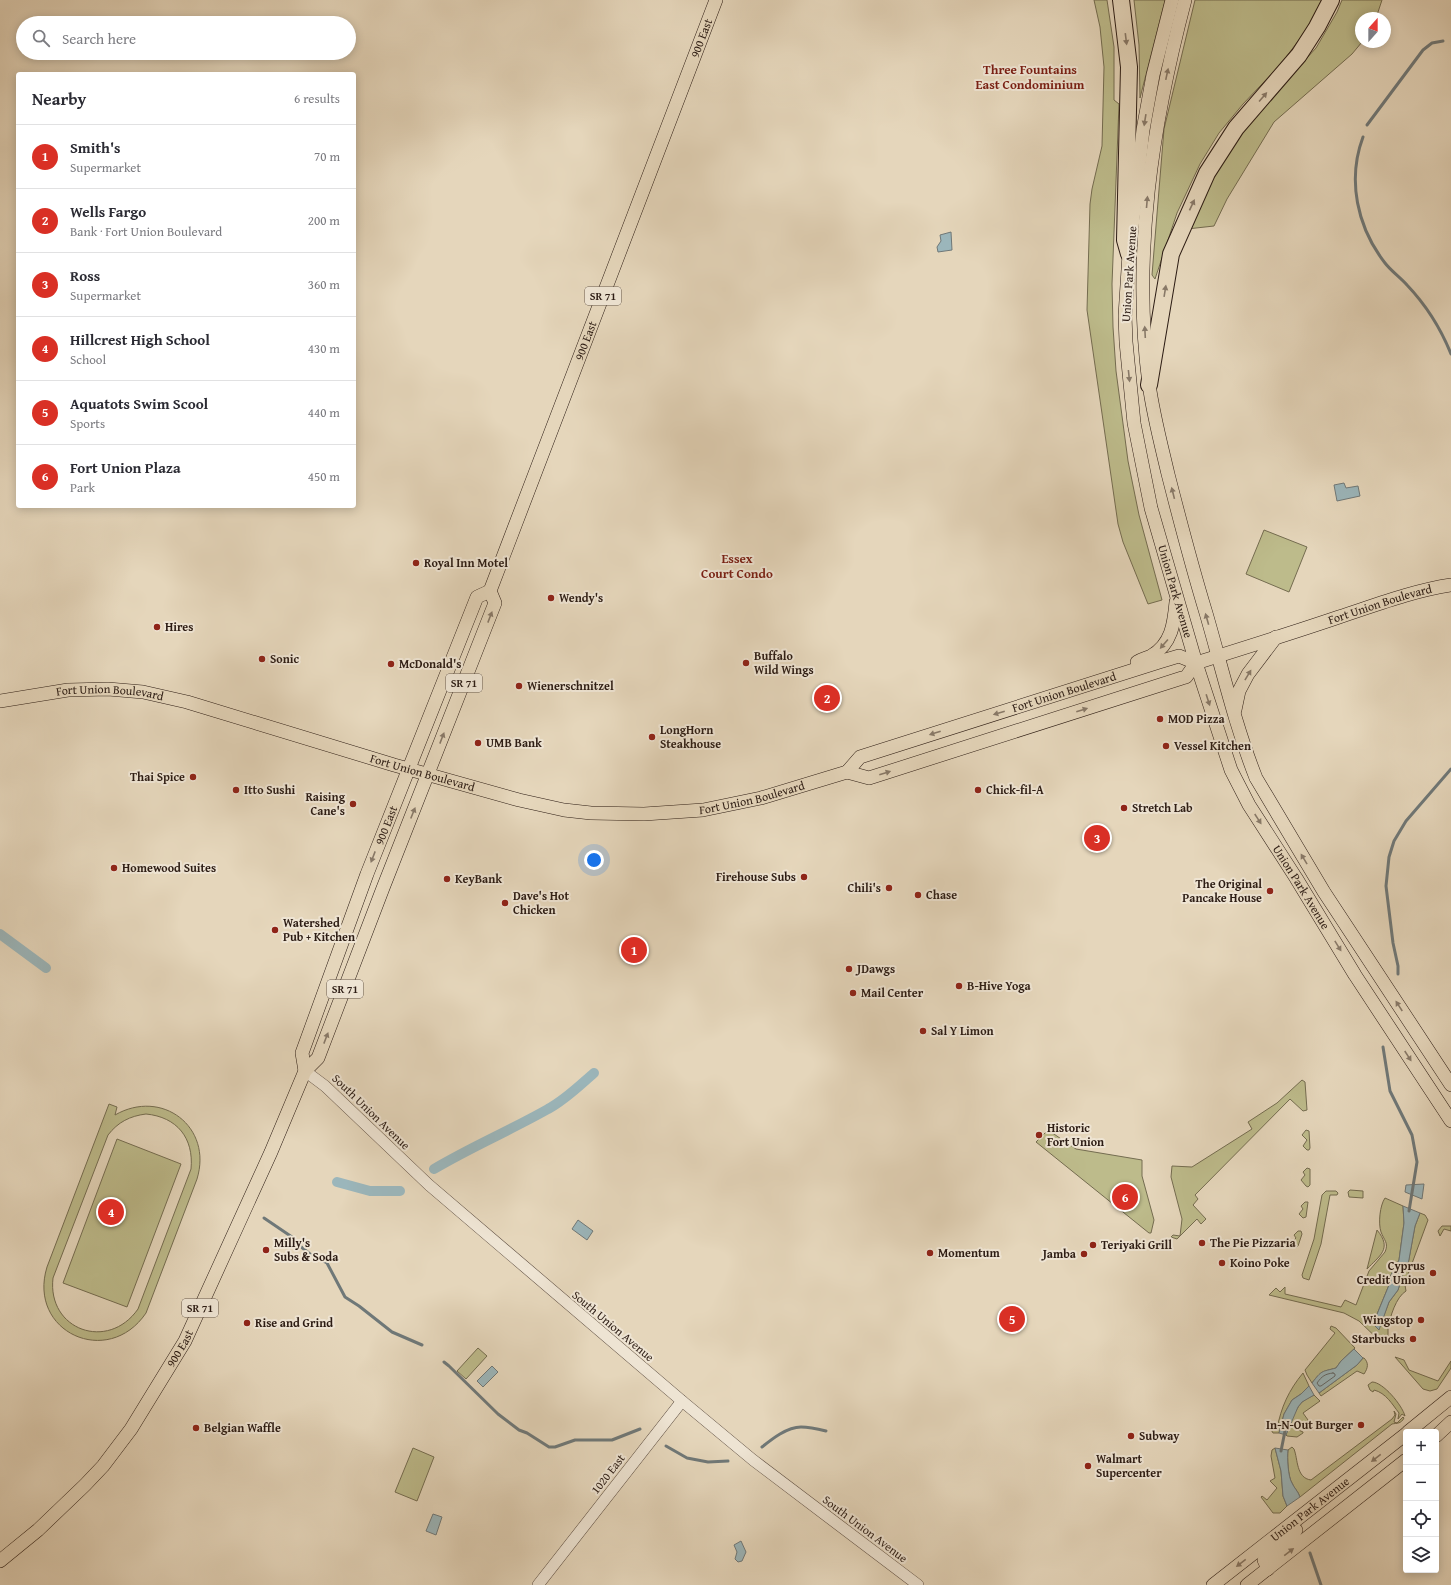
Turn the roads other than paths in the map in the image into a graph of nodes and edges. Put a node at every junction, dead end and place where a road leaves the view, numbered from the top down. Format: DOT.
graph roads {
  1 [pos="716,0"];
  2 [pos="1121,0"];
  3 [pos="1172,0"];
  4 [pos="1185,0"];
  5 [pos="1331,0"];
  6 [pos="1129,254"];
  7 [pos="1149,385"];
  8 [pos="1451,585"];
  9 [pos="490,591"];
  10 [pos="1176,594"];
  11 [pos="1276,637"];
  12 [pos="1218,656"];
  13 [pos="1196,663"];
  14 [pos="1116,676"];
  15 [pos="0,701"];
  16 [pos="1234,712"];
  17 [pos="408,768"];
  18 [pos="847,772"];
  19 [pos="428,774"];
  20 [pos="305,1070"];
  21 [pos="1451,1085"];
  22 [pos="1451,1121"];
  23 [pos="1451,1397"];
  24 [pos="682,1401"];
  25 [pos="1451,1422"];
  26 [pos="1412,1429"];
  27 [pos="1439,1433"];
  28 [pos="1403,1436"];
  29 [pos="1403,1462"];
  30 [pos="1299,1518"];
  31 [pos="0,1561"];
  32 [pos="1268,1569"];
  33 [pos="538,1585"];
  34 [pos="918,1585"];
  35 [pos="1213,1585"];
  36 [pos="1247,1585"];
  1 -- 9 [label="main road, 900 East / SR 71"];
  2 -- 6 [label="highway, one-way"];
  3 -- 6 [label="main road, Union Park Avenue, one-way"];
  7 -- 4 [label="main road, Union Park Avenue, one-way"];
  7 -- 5 [label="highway, one-way"];
  6 -- 10 [label="main road, Union Park Avenue, one-way"];
  12 -- 7 [label="main road, Union Park Avenue, one-way"];
  8 -- 11 [label="main road, Fort Union Boulevard"];
  9 -- 17 [label="main road, 900 East / SR 71"];
  19 -- 9 [label="main road, 900 East / SR 71, one-way"];
  10 -- 13 [label="main road, Union Park Avenue"];
  10 -- 14 [label="main road, one-way"];
  11 -- 12 [label="main road, Fort Union Boulevard"];
  16 -- 11 [label="main road, one-way"];
  12 -- 13 [label="main road, Fort Union Boulevard"];
  12 -- 16 [label="main road, Union Park Avenue"];
  13 -- 14 [label="main road, Fort Union Boulevard"];
  18 -- 13 [label="main road, Fort Union Boulevard, one-way"];
  13 -- 22 [label="main road, Union Park Avenue, one-way"];
  14 -- 18 [label="main road, Fort Union Boulevard, one-way"];
  15 -- 17 [label="main road, Fort Union Boulevard"];
  21 -- 16 [label="main road, Union Park Avenue, one-way"];
  17 -- 19 [label="main road, Fort Union Boulevard"];
  17 -- 20 [label="main road, 900 East / SR 71, one-way"];
  18 -- 19 [label="main road, Fort Union Boulevard"];
  20 -- 19 [label="main road, 900 East / SR 71, one-way"];
  20 -- 24 [label="street, South Union Avenue"];
  20 -- 31 [label="main road, 900 East / SR 71"];
  23 -- 26 [label="main road, Union Park Avenue"];
  24 -- 33 [label="street, 1020 East"];
  24 -- 34 [label="street, South Union Avenue"];
  25 -- 27 [label="main road"];
  28 -- 30 [label="main road, Union Park Avenue, one-way"];
  32 -- 29 [label="main road, Union Park Avenue, one-way"];
  30 -- 32 [label="main road"];
  30 -- 35 [label="main road, Union Park Avenue, one-way"];
  32 -- 36 [label="main road, Union Park Avenue"];
}
